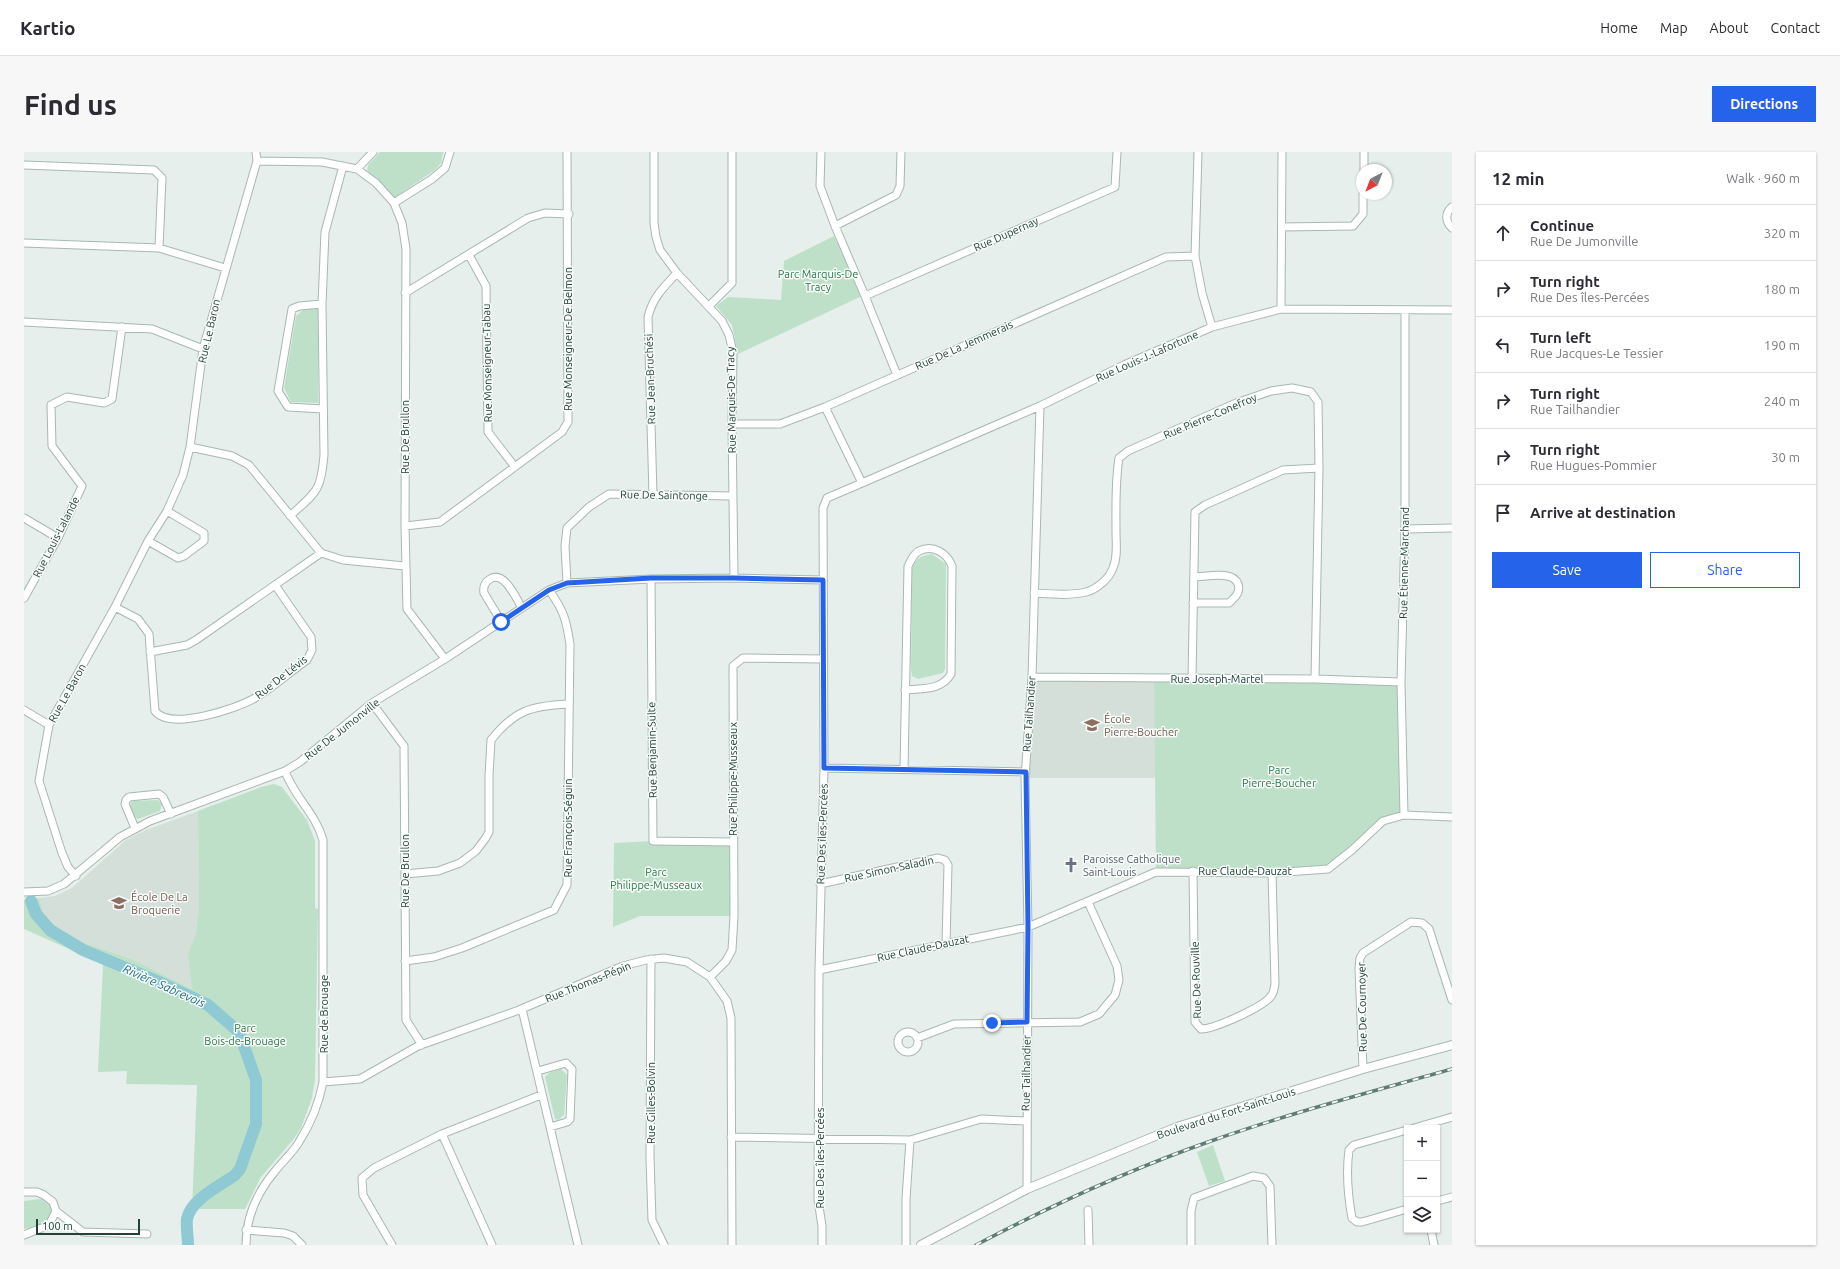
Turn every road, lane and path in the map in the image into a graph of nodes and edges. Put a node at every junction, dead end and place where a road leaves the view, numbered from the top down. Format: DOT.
graph roads {
  1 [pos="256,152"];
  2 [pos="373,152"];
  3 [pos="450,152"];
  4 [pos="567,152"];
  5 [pos="654,152"];
  6 [pos="732,152"];
  7 [pos="820,152"];
  8 [pos="901,152"];
  9 [pos="1117,152"];
  10 [pos="1198,152"];
  11 [pos="1282,152"];
  12 [pos="1364,152"];
  13 [pos="257,161"];
  14 [pos="1364,164"];
  15 [pos="24,165"];
  16 [pos="343,166"];
  17 [pos="357,169"];
  18 [pos="1363,200"];
  19 [pos="394,203"];
  20 [pos="1452,207"];
  21 [pos="569,214"];
  22 [pos="835,226"];
  23 [pos="1282,227"];
  24 [pos="1452,228"];
  25 [pos="24,243"];
  26 [pos="159,248"];
  27 [pos="469,255"];
  28 [pos="1195,256"];
  29 [pos="225,268"];
  30 [pos="677,273"];
  31 [pos="405,293"];
  32 [pos="865,296"];
  33 [pos="322,304"];
  34 [pos="708,306"];
  35 [pos="1282,310"];
  36 [pos="1404,310"];
  37 [pos="1452,310"];
  38 [pos="24,322"];
  39 [pos="122,327"];
  40 [pos="1212,327"];
  41 [pos="203,349"];
  42 [pos="897,375"];
  43 [pos="1040,406"];
  44 [pos="825,407"];
  45 [pos="323,409"];
  46 [pos="732,424"];
  47 [pos="190,447"];
  48 [pos="515,467"];
  49 [pos="1319,468"];
  50 [pos="862,483"];
  51 [pos="653,495"];
  52 [pos="732,496"];
  53 [pos="167,511"];
  54 [pos="290,516"];
  55 [pos="24,518"];
  56 [pos="405,526"];
  57 [pos="1452,528"];
  58 [pos="1406,529"];
  59 [pos="58,538"];
  60 [pos="148,541"];
  61 [pos="321,553"];
  62 [pos="405,566"];
  63 [pos="1194,577"];
  64 [pos="651,578"];
  65 [pos="734,578"];
  66 [pos="823,580"];
  67 [pos="567,583"];
  68 [pos="275,585"];
  69 [pos="549,590"];
  70 [pos="1034,593"];
  71 [pos="24,598"];
  72 [pos="1193,603"];
  73 [pos="115,606"];
  74 [pos="522,608"];
  75 [pos="501,622"];
  76 [pos="150,652"];
  77 [pos="446,659"];
  78 [pos="823,659"];
  79 [pos="1032,677"];
  80 [pos="1192,679"];
  81 [pos="1315,679"];
  82 [pos="1401,682"];
  83 [pos="905,690"];
  84 [pos="372,703"];
  85 [pos="568,704"];
  86 [pos="24,710"];
  87 [pos="49,725"];
  88 [pos="824,768"];
  89 [pos="904,769"];
  90 [pos="285,771"];
  91 [pos="1026,772"];
  92 [pos="171,814"];
  93 [pos="1404,815"];
  94 [pos="1452,817"];
  95 [pos="136,828"];
  96 [pos="733,842"];
  97 [pos="1193,871"];
  98 [pos="1272,873"];
  99 [pos="405,874"];
  100 [pos="76,876"];
  101 [pos="820,884"];
  102 [pos="24,892"];
  103 [pos="1088,902"];
  104 [pos="1028,927"];
  105 [pos="946,944"];
  106 [pos="651,960"];
  107 [pos="405,961"];
  108 [pos="819,970"];
  109 [pos="710,977"];
  110 [pos="1452,1000"];
  111 [pos="522,1009"];
  112 [pos="1027,1022"];
  113 [pos="917,1038"];
  114 [pos="422,1045"];
  115 [pos="1452,1045"];
  116 [pos="1363,1069"];
  117 [pos="538,1071"];
  118 [pos="323,1082"];
  119 [pos="541,1095"];
  120 [pos="1452,1117"];
  121 [pos="1026,1121"];
  122 [pos="1424,1125"];
  123 [pos="550,1127"];
  124 [pos="1404,1131"];
  125 [pos="442,1134"];
  126 [pos="731,1137"];
  127 [pos="820,1137"];
  128 [pos="910,1140"];
  129 [pos="1027,1189"];
  130 [pos="24,1192"];
  131 [pos="1452,1197"];
  132 [pos="1440,1200"];
  133 [pos="1088,1210"];
  134 [pos="56,1211"];
  135 [pos="1404,1211"];
  136 [pos="246,1230"];
  137 [pos="1431,1233"];
  138 [pos="147,1234"];
  139 [pos="24,1235"];
  140 [pos="246,1245"];
  141 [pos="302,1245"];
  142 [pos="392,1245"];
  143 [pos="492,1245"];
  144 [pos="578,1245"];
  145 [pos="664,1245"];
  146 [pos="732,1245"];
  147 [pos="822,1245"];
  148 [pos="906,1245"];
  149 [pos="921,1245"];
  150 [pos="1089,1245"];
  151 [pos="1192,1245"];
  152 [pos="1272,1245"];
  153 [pos="1434,1245"];
  1 -- 13 [label="street, Rue Le Baron"];
  2 -- 17 [label="street"];
  3 -- 19 [label="street"];
  4 -- 21 [label="street, Rue Monseigneur-De Belmon"];
  5 -- 30 [label="street, Rue Marquis-De Tracy"];
  6 -- 34 [label="street"];
  7 -- 22 [label="street"];
  8 -- 22 [label="street"];
  9 -- 32 [label="street, Rue Dupernay"];
  10 -- 28 [label="street"];
  11 -- 23 [label="street"];
  12 -- 14 [label="street"];
  13 -- 16 [label="street, Rue De Brullon"];
  13 -- 29 [label="street, Rue Le Baron"];
  15 -- 26 [label="street"];
  16 -- 17 [label="street, Rue De Brullon"];
  16 -- 33 [label="street"];
  17 -- 19 [label="street, Rue De Brullon"];
  18 -- 23 [label="street"];
  19 -- 31 [label="street, Rue De Brullon"];
  20 -- 24 [label="street"];
  21 -- 27 [label="street"];
  21 -- 48 [label="street, Rue Monseigneur-De Belmon"];
  22 -- 32 [label="street"];
  23 -- 35 [label="street"];
  25 -- 26 [label="street"];
  26 -- 29 [label="street"];
  27 -- 31 [label="street"];
  27 -- 48 [label="street, Rue Monseigneur-Tabau"];
  28 -- 40 [label="street"];
  28 -- 42 [label="street, Rue De La Jemmerais"];
  29 -- 41 [label="street, Rue Le Baron"];
  30 -- 34 [label="street, Rue Marquis-De Tracy"];
  30 -- 51 [label="street, Rue Jean-Bruchési"];
  31 -- 56 [label="street, Rue De Brullon"];
  32 -- 42 [label="street"];
  33 -- 45 [label="street"];
  33 -- 45 [label="street"];
  34 -- 46 [label="street, Rue Marquis-De Tracy"];
  35 -- 36 [label="street, Rue Louis-J.-Lafortune"];
  35 -- 40 [label="street, Rue Louis-J.-Lafortune"];
  36 -- 37 [label="street, Rue Louis-J.-Lafortune"];
  36 -- 58 [label="street, Rue Étienne-Marchand"];
  38 -- 39 [label="street"];
  39 -- 41 [label="street"];
  39 -- 59 [label="street, Rue Louis-Lalande"];
  40 -- 43 [label="street, Rue Louis-J.-Lafortune"];
  41 -- 47 [label="street, Rue Le Baron"];
  42 -- 44 [label="street, Rue De La Jemmerais"];
  43 -- 50 [label="street, Rue Louis-J.-Lafortune"];
  43 -- 70 [label="street, Rue Tailhandier"];
  44 -- 46 [label="street, Rue De La Jemmerais"];
  44 -- 50 [label="street"];
  45 -- 54 [label="street"];
  46 -- 52 [label="street, Rue Marquis-De Tracy"];
  47 -- 53 [label="street, Rue Le Baron"];
  47 -- 54 [label="street"];
  48 -- 56 [label="street, Rue Monseigneur-De Belmon"];
  49 -- 63 [label="street"];
  49 -- 70 [label="street, Rue Pierre-Conefroy"];
  49 -- 81 [label="street, Rue Pierre-Conefroy"];
  50 -- 66 [label="street, Rue Des îles-Percées"];
  51 -- 52 [label="street, Rue De Saintonge"];
  51 -- 67 [label="street, Rue De Saintonge"];
  52 -- 65 [label="street, Rue Marquis-De Tracy"];
  53 -- 60 [label="street, Rue Le Baron"];
  53 -- 60 [label="street"];
  54 -- 61 [label="street"];
  55 -- 59 [label="street"];
  56 -- 62 [label="street, Rue De Brullon"];
  57 -- 58 [label="street"];
  58 -- 82 [label="street, Rue Étienne-Marchand"];
  59 -- 71 [label="street, Rue Louis-Lalande"];
  60 -- 73 [label="street, Rue Le Baron"];
  61 -- 62 [label="street"];
  61 -- 68 [label="street"];
  62 -- 77 [label="street, Rue De Brullon"];
  63 -- 72 [label="street"];
  63 -- 72 [label="street"];
  64 -- 65 [label="street, Rue De Jumonville"];
  64 -- 67 [label="street, Rue De Jumonville"];
  64 -- 96 [label="street, Rue Benjamin-Sulte"];
  65 -- 66 [label="street, Rue De Jumonville"];
  66 -- 78 [label="street, Rue Des îles-Percées"];
  67 -- 69 [label="street, Rue De Jumonville"];
  68 -- 76 [label="street"];
  68 -- 76 [label="street, Rue De Lévis"];
  69 -- 74 [label="street, Rue De Jumonville"];
  69 -- 85 [label="street, Rue François-Séguin"];
  70 -- 79 [label="street, Rue Tailhandier"];
  72 -- 80 [label="street"];
  73 -- 76 [label="street, Rue De Lévis"];
  73 -- 87 [label="street, Rue Le Baron"];
  74 -- 75 [label="street, Rue De Jumonville"];
  74 -- 75 [label="street"];
  75 -- 77 [label="street, Rue De Jumonville"];
  77 -- 84 [label="street, Rue De Jumonville"];
  78 -- 88 [label="street, Rue Des îles-Percées"];
  78 -- 96 [label="street, Rue Philippe-Musseaux"];
  79 -- 80 [label="street, Rue Joseph-Martel"];
  79 -- 91 [label="street, Rue Tailhandier"];
  80 -- 81 [label="street, Rue Joseph-Martel"];
  81 -- 82 [label="street, Rue Joseph-Martel"];
  82 -- 93 [label="street, Rue Étienne-Marchand"];
  83 -- 83 [label="street"];
  83 -- 89 [label="street"];
  84 -- 90 [label="street, Rue De Jumonville"];
  84 -- 99 [label="street, Rue De Brullon"];
  85 -- 99 [label="street"];
  85 -- 107 [label="street, Rue François-Séguin"];
  86 -- 87 [label="street"];
  87 -- 100 [label="street, Rue Le Baron"];
  88 -- 89 [label="street"];
  88 -- 101 [label="street, Rue Des îles-Percées"];
  89 -- 91 [label="street"];
  90 -- 92 [label="street, Rue De Jumonville"];
  90 -- 118 [label="street, Rue de Brouage"];
  91 -- 104 [label="street, Rue Tailhandier"];
  92 -- 95 [label="street, Rue De Jumonville"];
  92 -- 95 [label="street"];
  93 -- 94 [label="street, Rue Claude-Dauzat"];
  93 -- 98 [label="street, Rue Claude-Dauzat"];
  95 -- 100 [label="street, Rue De Jumonville"];
  96 -- 109 [label="street, Rue Philippe-Musseaux"];
  97 -- 98 [label="street, Rue Claude-Dauzat"];
  97 -- 98 [label="street, Rue De Rouville"];
  97 -- 103 [label="street, Rue Claude-Dauzat"];
  99 -- 107 [label="street, Rue De Brullon"];
  100 -- 102 [label="street, Rue De Jumonville"];
  101 -- 105 [label="street, Rue Simon-Saladin"];
  101 -- 108 [label="street, Rue Des îles-Percées"];
  103 -- 104 [label="street, Rue Claude-Dauzat"];
  103 -- 112 [label="street"];
  104 -- 105 [label="street, Rue Claude-Dauzat"];
  104 -- 112 [label="street, Rue Tailhandier"];
  105 -- 108 [label="street, Rue Claude-Dauzat"];
  106 -- 109 [label="street, Rue Thomas-Pépin"];
  106 -- 111 [label="street, Rue Thomas-Pépin"];
  106 -- 145 [label="street, Rue Gilles-Bolvin"];
  107 -- 114 [label="street, Rue De Brullon"];
  108 -- 127 [label="street, Rue Des îles-Percées"];
  109 -- 126 [label="street, Rue Thomas-Pépin"];
  110 -- 116 [label="street, Rue De Cournoyer"];
  111 -- 114 [label="street, Rue Thomas-Pépin"];
  111 -- 117 [label="street"];
  112 -- 113 [label="street"];
  112 -- 121 [label="street, Rue Tailhandier"];
  114 -- 118 [label="street, Rue Thomas-Pépin"];
  115 -- 116 [label="street, Boulevard du Fort-Saint-Louis"];
  116 -- 129 [label="street, Boulevard du Fort-Saint-Louis"];
  117 -- 119 [label="street"];
  117 -- 123 [label="street"];
  118 -- 136 [label="street, Rue de Brouage"];
  119 -- 123 [label="street"];
  119 -- 125 [label="street"];
  120 -- 122 [label="street"];
  121 -- 128 [label="street"];
  121 -- 129 [label="street, Rue Tailhandier"];
  123 -- 144 [label="street"];
  124 -- 135 [label="street"];
  125 -- 142 [label="street"];
  125 -- 143 [label="street"];
  126 -- 127 [label="street"];
  126 -- 146 [label="street, Rue Thomas-Pépin"];
  127 -- 128 [label="street"];
  127 -- 147 [label="street, Rue Des îles-Percées"];
  128 -- 148 [label="street"];
  129 -- 149 [label="street, Boulevard du Fort-Saint-Louis"];
  130 -- 134 [label="street"];
  131 -- 132 [label="street"];
  133 -- 150 [label="street"];
  134 -- 138 [label="street"];
  134 -- 139 [label="street"];
  136 -- 140 [label="street, Rue de Brouage"];
  136 -- 141 [label="street"];
  137 -- 153 [label="street"];
  151 -- 152 [label="street"];
}
